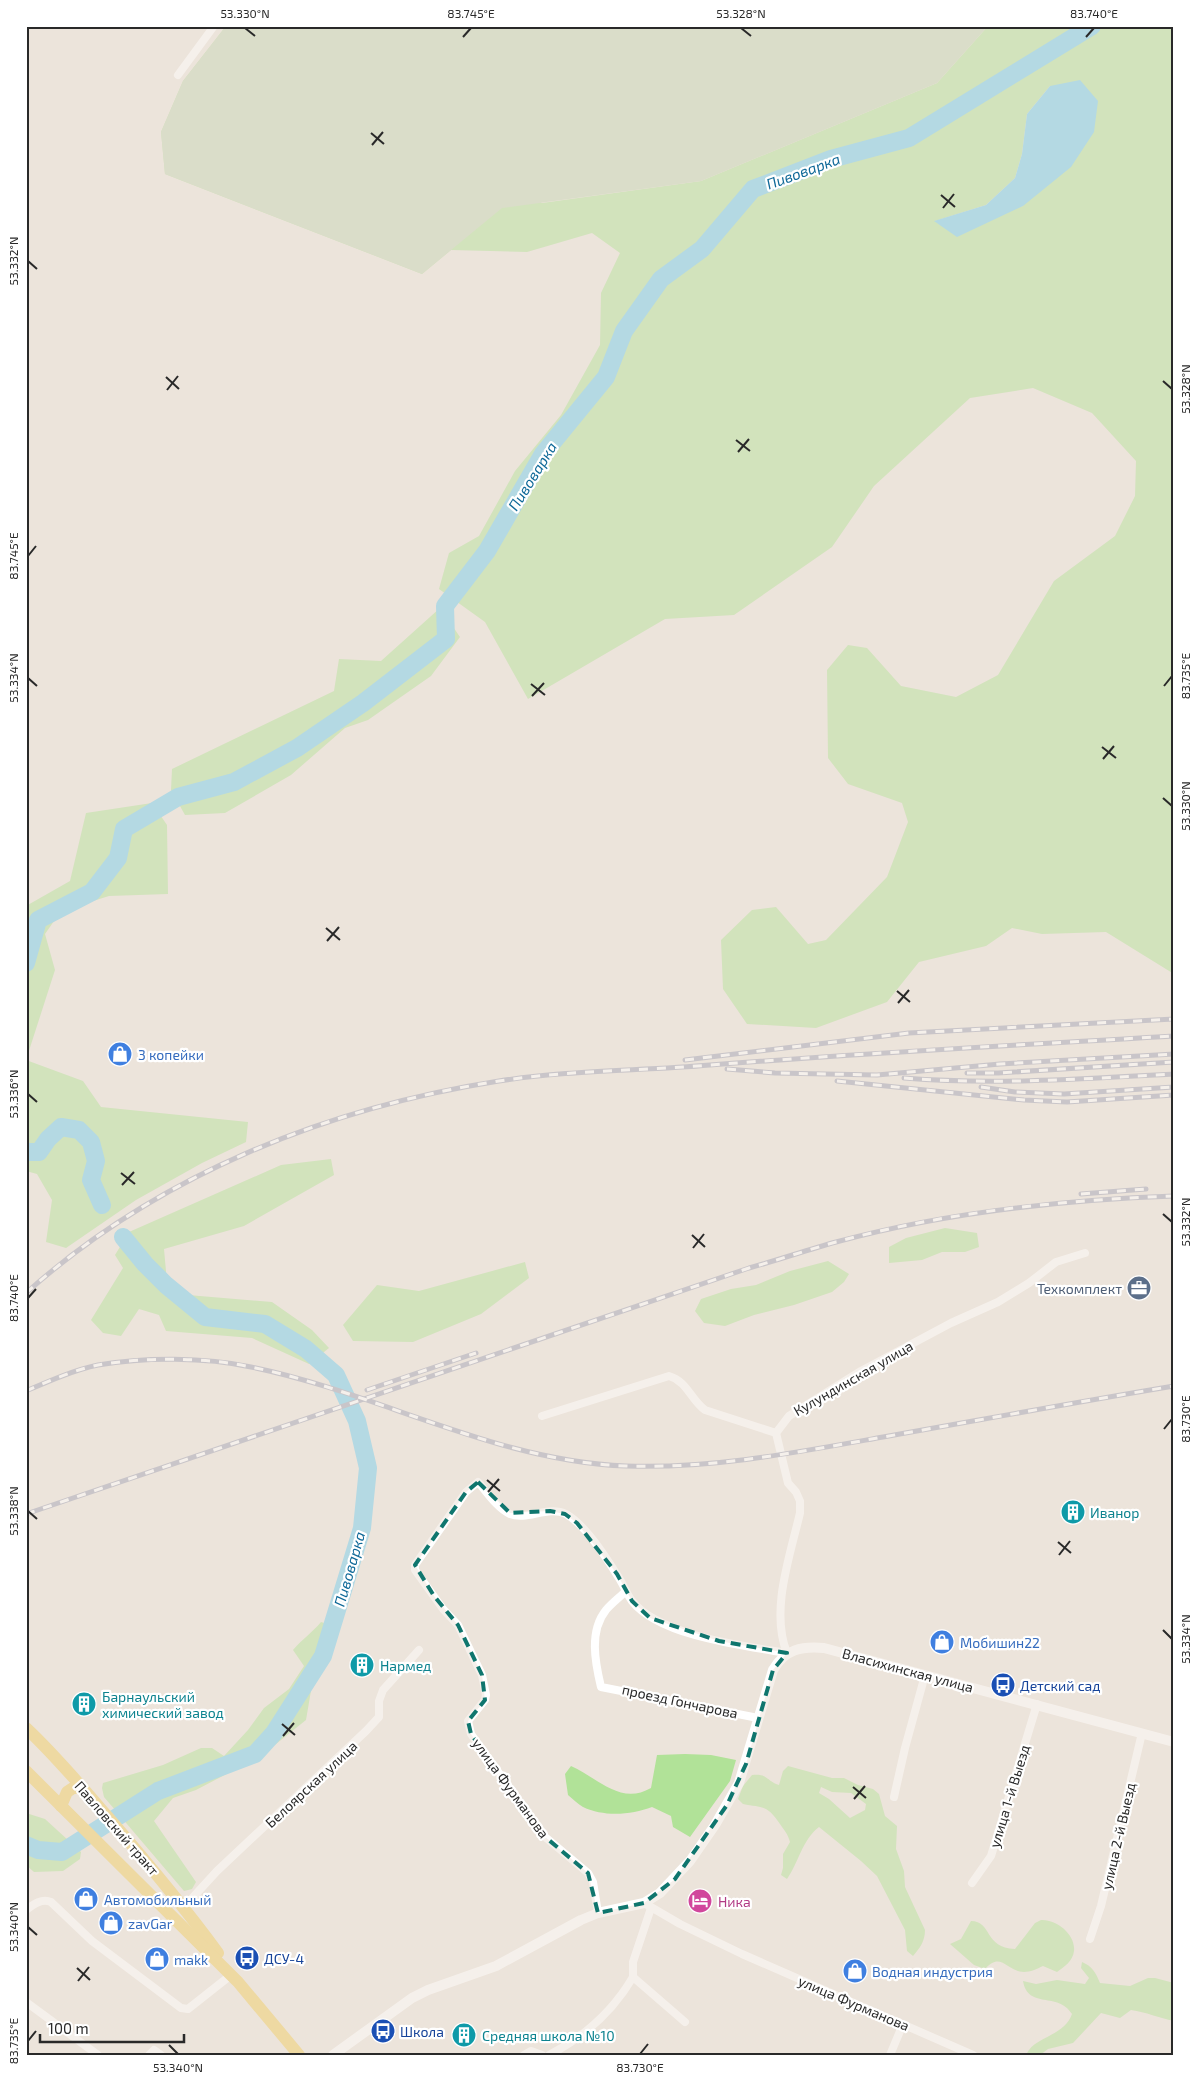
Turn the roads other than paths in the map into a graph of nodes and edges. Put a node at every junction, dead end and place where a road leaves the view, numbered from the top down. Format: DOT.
graph roads {
  1 [pos="214,26"];
  2 [pos="178,75"];
  3 [pos="1085,1253"];
  4 [pos="542,1416"];
  5 [pos="776,1433"];
  6 [pos="478,1482"];
  7 [pos="626,1591"];
  8 [pos="419,1650"];
  9 [pos="787,1653"];
  10 [pos="925,1675"];
  11 [pos="1037,1704"];
  12 [pos="758,1718"];
  13 [pos="26,1728"];
  14 [pos="1142,1733"];
  15 [pos="1174,1742"];
  16 [pos="26,1771"];
  17 [pos="83,1788"];
  18 [pos="894,1797"];
  19 [pos="62,1806"];
  20 [pos="136,1850"];
  21 [pos="120,1864"];
  22 [pos="972,1883"];
  23 [pos="647,1906"];
  24 [pos="184,1907"];
  25 [pos="26,1910"];
  26 [pos="598,1914"];
  27 [pos="1090,1939"];
  28 [pos="633,1977"];
  29 [pos="234,1978"];
  30 [pos="26,2002"];
  31 [pos="685,2022"];
  32 [pos="903,2024"];
  33 [pos="98,2055"];
  34 [pos="148,2055"];
  35 [pos="161,2055"];
  36 [pos="299,2055"];
  37 [pos="333,2055"];
  38 [pos="524,2055"];
  39 [pos="542,2055"];
  40 [pos="549,2055"];
  41 [pos="890,2055"];
  42 [pos="973,2055"];
  1 -- 2 [label="street"];
  3 -- 5 [label="street, Кулундинская улица"];
  4 -- 5 [label="street"];
  5 -- 9 [label="street"];
  6 -- 7 [label="street, Власихинская улица"];
  6 -- 26 [label="street, улица Фурманова"];
  7 -- 9 [label="street, Власихинская улица"];
  7 -- 12 [label="street, проезд Гончарова"];
  8 -- 24 [label="street, Белоярская улица"];
  9 -- 10 [label="street, Власихинская улица"];
  9 -- 12 [label="street"];
  10 -- 11 [label="street, Власихинская улица"];
  10 -- 18 [label="street"];
  11 -- 14 [label="street, Власихинская улица"];
  11 -- 22 [label="street, улица 1-й Выезд"];
  12 -- 23 [label="street"];
  13 -- 17 [label="main road, Павловский тракт"];
  14 -- 15 [label="street, Власихинская улица"];
  14 -- 27 [label="street, улица 2-й Выезд"];
  16 -- 19 [label="main road, Павловский тракт"];
  17 -- 19 [label="main road"];
  17 -- 20 [label="main road, Павловский тракт"];
  19 -- 21 [label="main road, Павловский тракт"];
  20 -- 21 [label="main road"];
  20 -- 24 [label="main road, Павловский тракт"];
  21 -- 29 [label="main road, Павловский тракт"];
  23 -- 26 [label="street"];
  23 -- 28 [label="street"];
  23 -- 32 [label="street, улица Фурманова"];
  24 -- 29 [label="main road, Павловский тракт"];
  25 -- 29 [label="street"];
  26 -- 37 [label="street"];
  28 -- 31 [label="street"];
  28 -- 40 [label="street"];
  29 -- 36 [label="main road, Павловский тракт"];
  30 -- 33 [label="street"];
  32 -- 41 [label="street"];
  32 -- 42 [label="street, улица Фурманова"];
  34 -- 35 [label="street"];
  38 -- 39 [label="street"];
}
